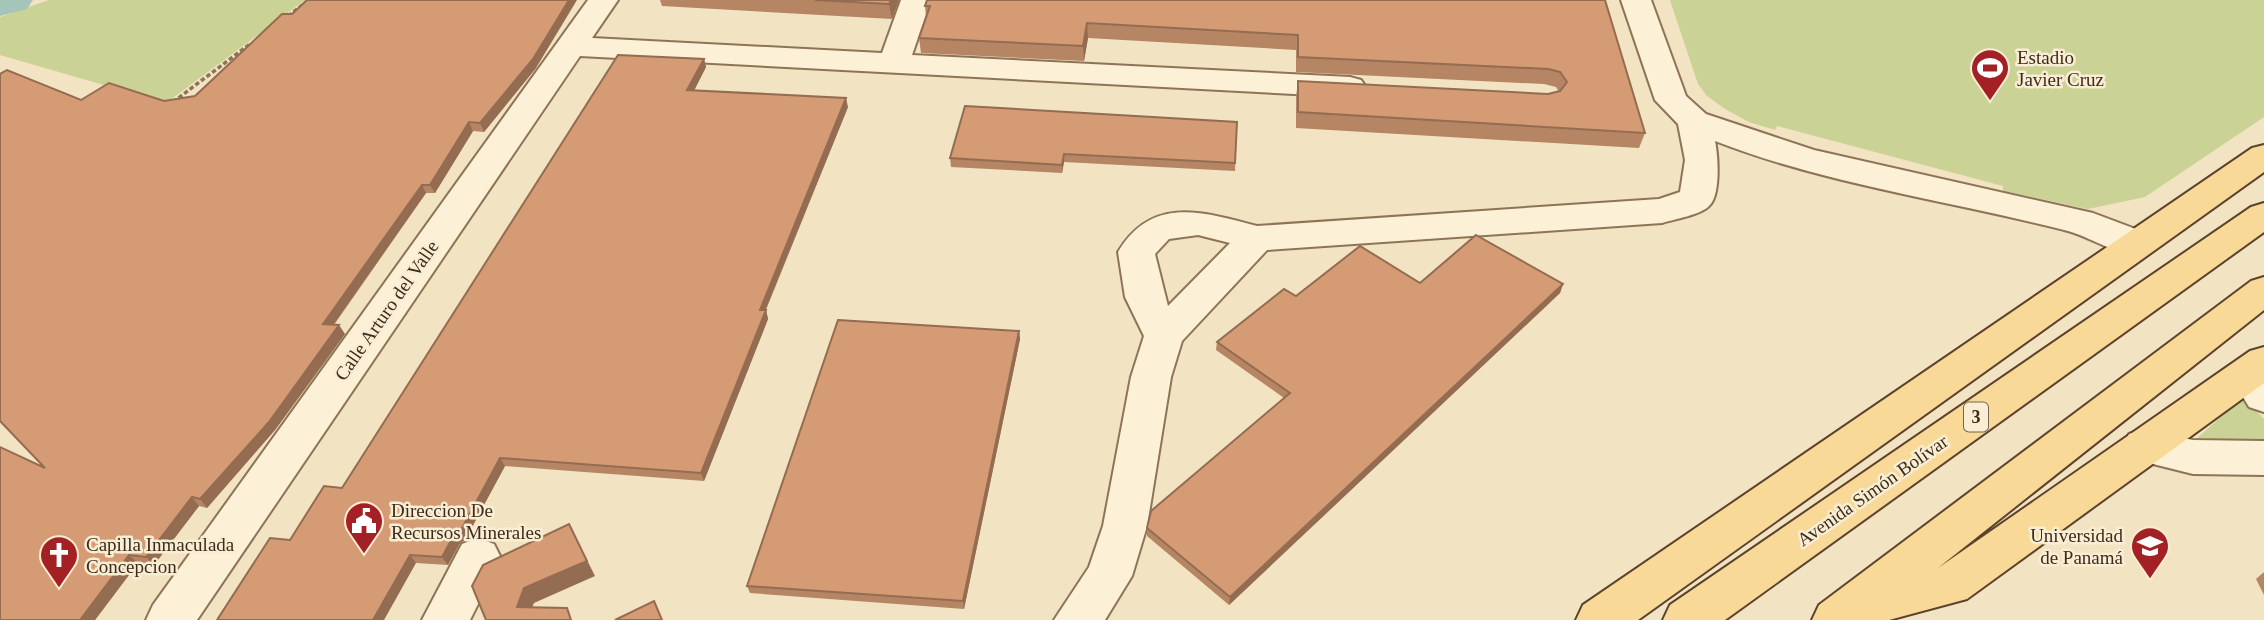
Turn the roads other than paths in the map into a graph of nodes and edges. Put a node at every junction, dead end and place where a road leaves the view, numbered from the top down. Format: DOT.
graph roads {
  1 [pos="603,0"];
  2 [pos="916,0"];
  3 [pos="1636,0"];
  4 [pos="569,46"];
  5 [pos="894,63"];
  6 [pos="1378,88"];
  7 [pos="1694,121"];
  8 [pos="2264,156"];
  9 [pos="2264,215"];
  10 [pos="1257,238"];
  11 [pos="2136,243"];
  12 [pos="2264,290"];
  13 [pos="1164,336"];
  14 [pos="2259,377"];
  15 [pos="2144,446"];
  16 [pos="2264,458"];
  17 [pos="478,558"];
  18 [pos="1843,614"];
  19 [pos="170,620"];
  20 [pos="446,620"];
  21 [pos="1078,620"];
  22 [pos="1600,620"];
  23 [pos="1687,620"];
  1 -- 4 [label="street, Calle Arturo del Valle"];
  2 -- 5 [label="street"];
  3 -- 7 [label="street"];
  4 -- 5 [label="street"];
  4 -- 19 [label="street, Calle Arturo del Valle"];
  5 -- 6 [label="street"];
  7 -- 10 [label="street"];
  7 -- 11 [label="street"];
  8 -- 11 [label="main road"];
  9 -- 23 [label="main road, Avenida Simón Bolívar / 3"];
  10 -- 13 [label="street"];
  10 -- 13 [label="street"];
  11 -- 22 [label="main road"];
  12 -- 18 [label="main road"];
  13 -- 21 [label="street"];
  14 -- 15 [label="main road"];
  15 -- 16 [label="street"];
  15 -- 18 [label="main road"];
  17 -- 20 [label="street"];
}
